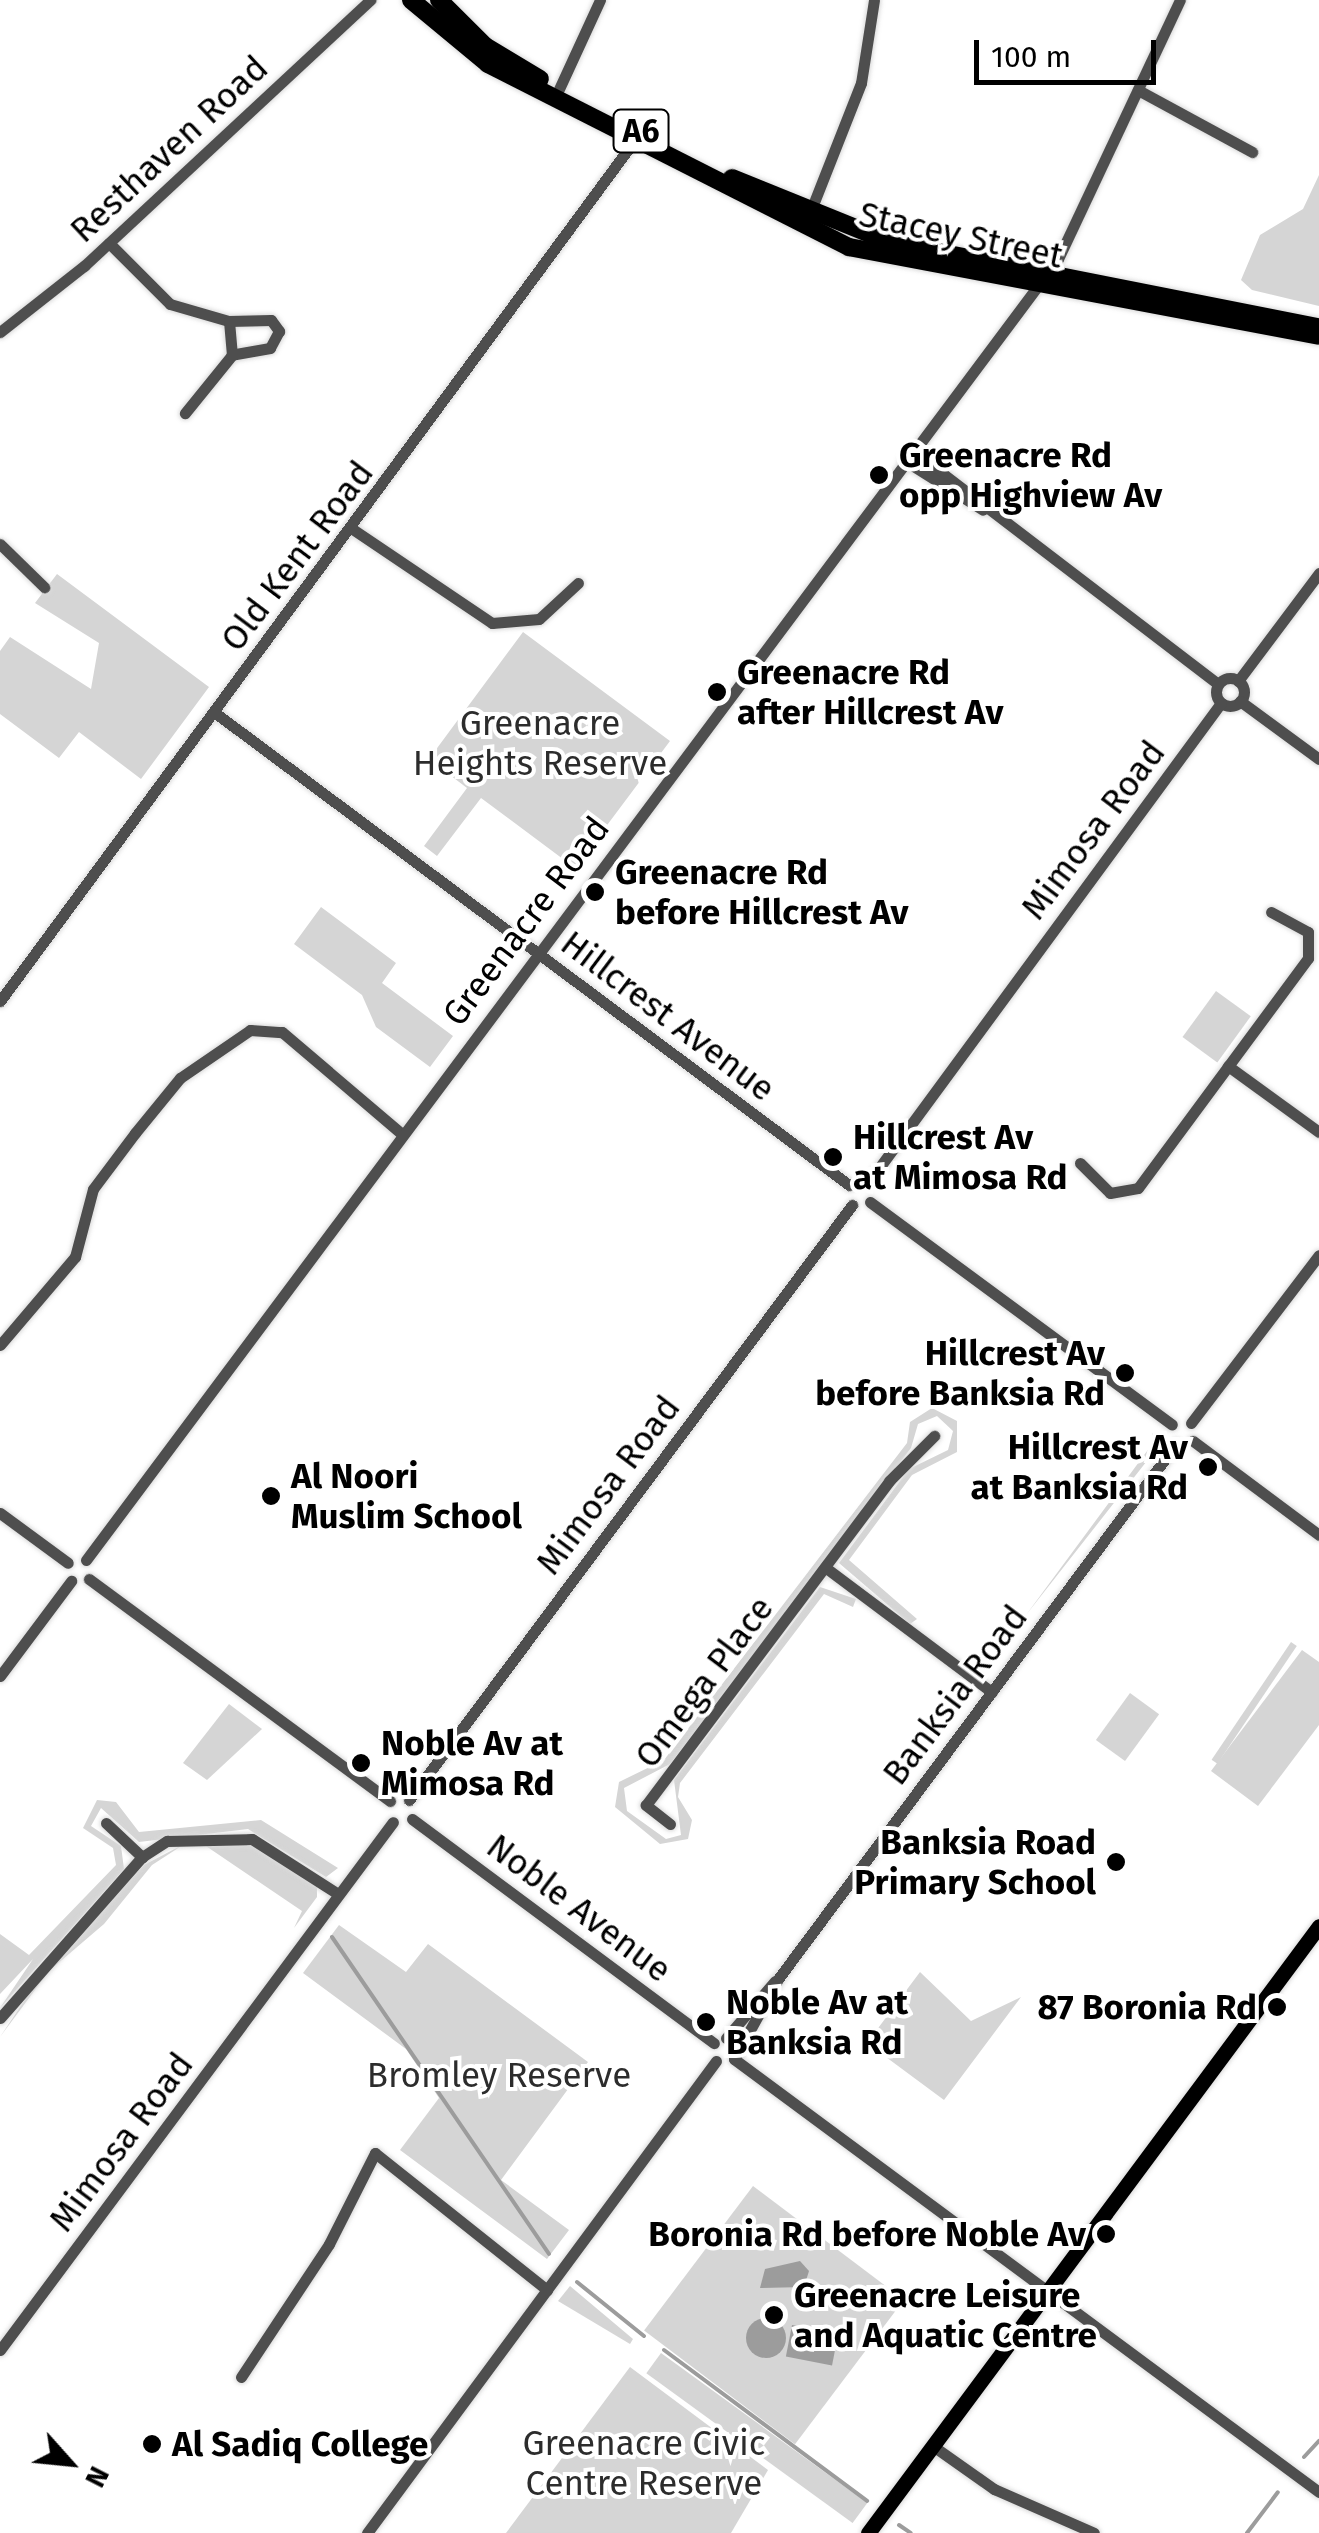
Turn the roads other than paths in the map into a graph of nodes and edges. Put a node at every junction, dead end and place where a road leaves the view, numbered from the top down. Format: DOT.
graph roads {
  1 [pos="370,0"];
  2 [pos="411,0"];
  3 [pos="439,0"];
  4 [pos="600,0"];
  5 [pos="874,0"];
  6 [pos="1180,0"];
  7 [pos="559,90"];
  8 [pos="1138,90"];
  9 [pos="634,141"];
  10 [pos="1252,152"];
  11 [pos="809,215"];
  12 [pos="108,243"];
  13 [pos="1050,270"];
  14 [pos="1038,286"];
  15 [pos="230,321"];
  16 [pos="1319,327"];
  17 [pos="0,332"];
  18 [pos="1319,336"];
  19 [pos="232,355"];
  20 [pos="184,413"];
  21 [pos="908,455"];
  22 [pos="351,528"];
  23 [pos="0,544"];
  24 [pos="1319,574"];
  25 [pos="578,583"];
  26 [pos="44,588"];
  27 [pos="1238,681"];
  28 [pos="1218,684"];
  29 [pos="1240,701"];
  30 [pos="1221,703"];
  31 [pos="214,712"];
  32 [pos="1319,759"];
  33 [pos="1272,912"];
  34 [pos="1315,945"];
  35 [pos="536,952"];
  36 [pos="0,1001"];
  37 [pos="1228,1066"];
  38 [pos="1319,1132"];
  39 [pos="402,1134"];
  40 [pos="1080,1163"];
  41 [pos="868,1183"];
  42 [pos="849,1185"];
  43 [pos="870,1202"];
  44 [pos="852,1205"];
  45 [pos="1319,1256"];
  46 [pos="0,1345"];
  47 [pos="1191,1422"];
  48 [pos="1172,1425"];
  49 [pos="934,1436"];
  50 [pos="1192,1441"];
  51 [pos="1176,1444"];
  52 [pos="0,1513"];
  53 [pos="1319,1535"];
  54 [pos="86,1560"];
  55 [pos="68,1563"];
  56 [pos="826,1568"];
  57 [pos="89,1579"];
  58 [pos="71,1581"];
  59 [pos="0,1676"];
  60 [pos="992,1692"];
  61 [pos="410,1800"];
  62 [pos="390,1801"];
  63 [pos="412,1818"];
  64 [pos="392,1822"];
  65 [pos="106,1823"];
  66 [pos="670,1824"];
  67 [pos="142,1857"];
  68 [pos="338,1894"];
  69 [pos="1319,1926"];
  70 [pos="778,1979"];
  71 [pos="0,2018"];
  72 [pos="720,2040"];
  73 [pos="736,2054"];
  74 [pos="716,2061"];
  75 [pos="546,2290"];
  76 [pos="1048,2291"];
  77 [pos="0,2350"];
  78 [pos="241,2377"];
  79 [pos="933,2446"];
  80 [pos="1319,2492"];
  81 [pos="366,2533"];
  82 [pos="868,2533"];
  83 [pos="1094,2533"];
  1 -- 12 [label="street, Resthaven Road"];
  2 -- 9 [label="highway, Stacey Street / A6"];
  3 -- 7 [label="highway, Stacey Street / A6"];
  4 -- 7 [label="street"];
  5 -- 11 [label="street"];
  6 -- 8 [label="street, Greenacre Road"];
  7 -- 11 [label="highway, Stacey Street / A6"];
  8 -- 10 [label="street"];
  8 -- 13 [label="street, Greenacre Road"];
  9 -- 14 [label="highway, Stacey Street / A6"];
  9 -- 22 [label="street, Old Kent Road"];
  11 -- 13 [label="highway, Stacey Street / A6"];
  12 -- 15 [label="street"];
  12 -- 17 [label="street, Resthaven Road"];
  13 -- 14 [label="street, Greenacre Road"];
  13 -- 16 [label="highway, Stacey Street / A6"];
  14 -- 18 [label="highway, Stacey Street / A6"];
  14 -- 21 [label="street, Greenacre Road"];
  15 -- 19 [label="street"];
  15 -- 19 [label="street"];
  19 -- 20 [label="street"];
  21 -- 28 [label="street"];
  21 -- 35 [label="street, Greenacre Road"];
  22 -- 25 [label="street"];
  22 -- 31 [label="street, Old Kent Road"];
  23 -- 26 [label="street"];
  24 -- 27 [label="street"];
  27 -- 28 [label="street"];
  27 -- 29 [label="street"];
  28 -- 30 [label="street"];
  29 -- 30 [label="street"];
  29 -- 32 [label="street"];
  30 -- 41 [label="street, Mimosa Road"];
  31 -- 35 [label="street, Hillcrest Avenue"];
  31 -- 36 [label="street, Old Kent Road"];
  33 -- 34 [label="street"];
  34 -- 37 [label="street"];
  35 -- 39 [label="street, Greenacre Road"];
  35 -- 42 [label="street, Hillcrest Avenue"];
  37 -- 38 [label="street"];
  37 -- 40 [label="street"];
  39 -- 46 [label="street"];
  39 -- 54 [label="street, Greenacre Road"];
  41 -- 42 [label="street"];
  41 -- 43 [label="street"];
  42 -- 44 [label="street"];
  43 -- 44 [label="street"];
  43 -- 48 [label="street"];
  44 -- 61 [label="street, Mimosa Road"];
  45 -- 47 [label="street"];
  47 -- 48 [label="street"];
  47 -- 50 [label="street"];
  48 -- 51 [label="street"];
  49 -- 56 [label="street, Omega Place"];
  50 -- 51 [label="street"];
  50 -- 53 [label="street"];
  51 -- 60 [label="street, Banksia Road"];
  52 -- 55 [label="street"];
  54 -- 55 [label="street"];
  54 -- 57 [label="street"];
  55 -- 58 [label="street"];
  56 -- 60 [label="street"];
  56 -- 66 [label="street, Omega Place"];
  57 -- 58 [label="street"];
  57 -- 62 [label="street"];
  58 -- 59 [label="street"];
  60 -- 70 [label="street, Banksia Road"];
  61 -- 62 [label="street"];
  61 -- 63 [label="street"];
  62 -- 64 [label="street"];
  63 -- 64 [label="street"];
  63 -- 72 [label="street, Noble Avenue"];
  64 -- 68 [label="street, Mimosa Road"];
  65 -- 67 [label="street"];
  67 -- 68 [label="street"];
  67 -- 71 [label="street"];
  68 -- 77 [label="street, Mimosa Road"];
  69 -- 76 [label="main road"];
  70 -- 72 [label="street, Banksia Road"];
  70 -- 73 [label="street, Banksia Road"];
  72 -- 73 [label="street, Noble Avenue"];
  72 -- 74 [label="street"];
  73 -- 74 [label="street"];
  73 -- 76 [label="street"];
  74 -- 75 [label="street"];
  75 -- 78 [label="street"];
  75 -- 81 [label="street"];
  76 -- 79 [label="main road"];
  76 -- 80 [label="street"];
  79 -- 82 [label="main road"];
  79 -- 83 [label="street"];
}
